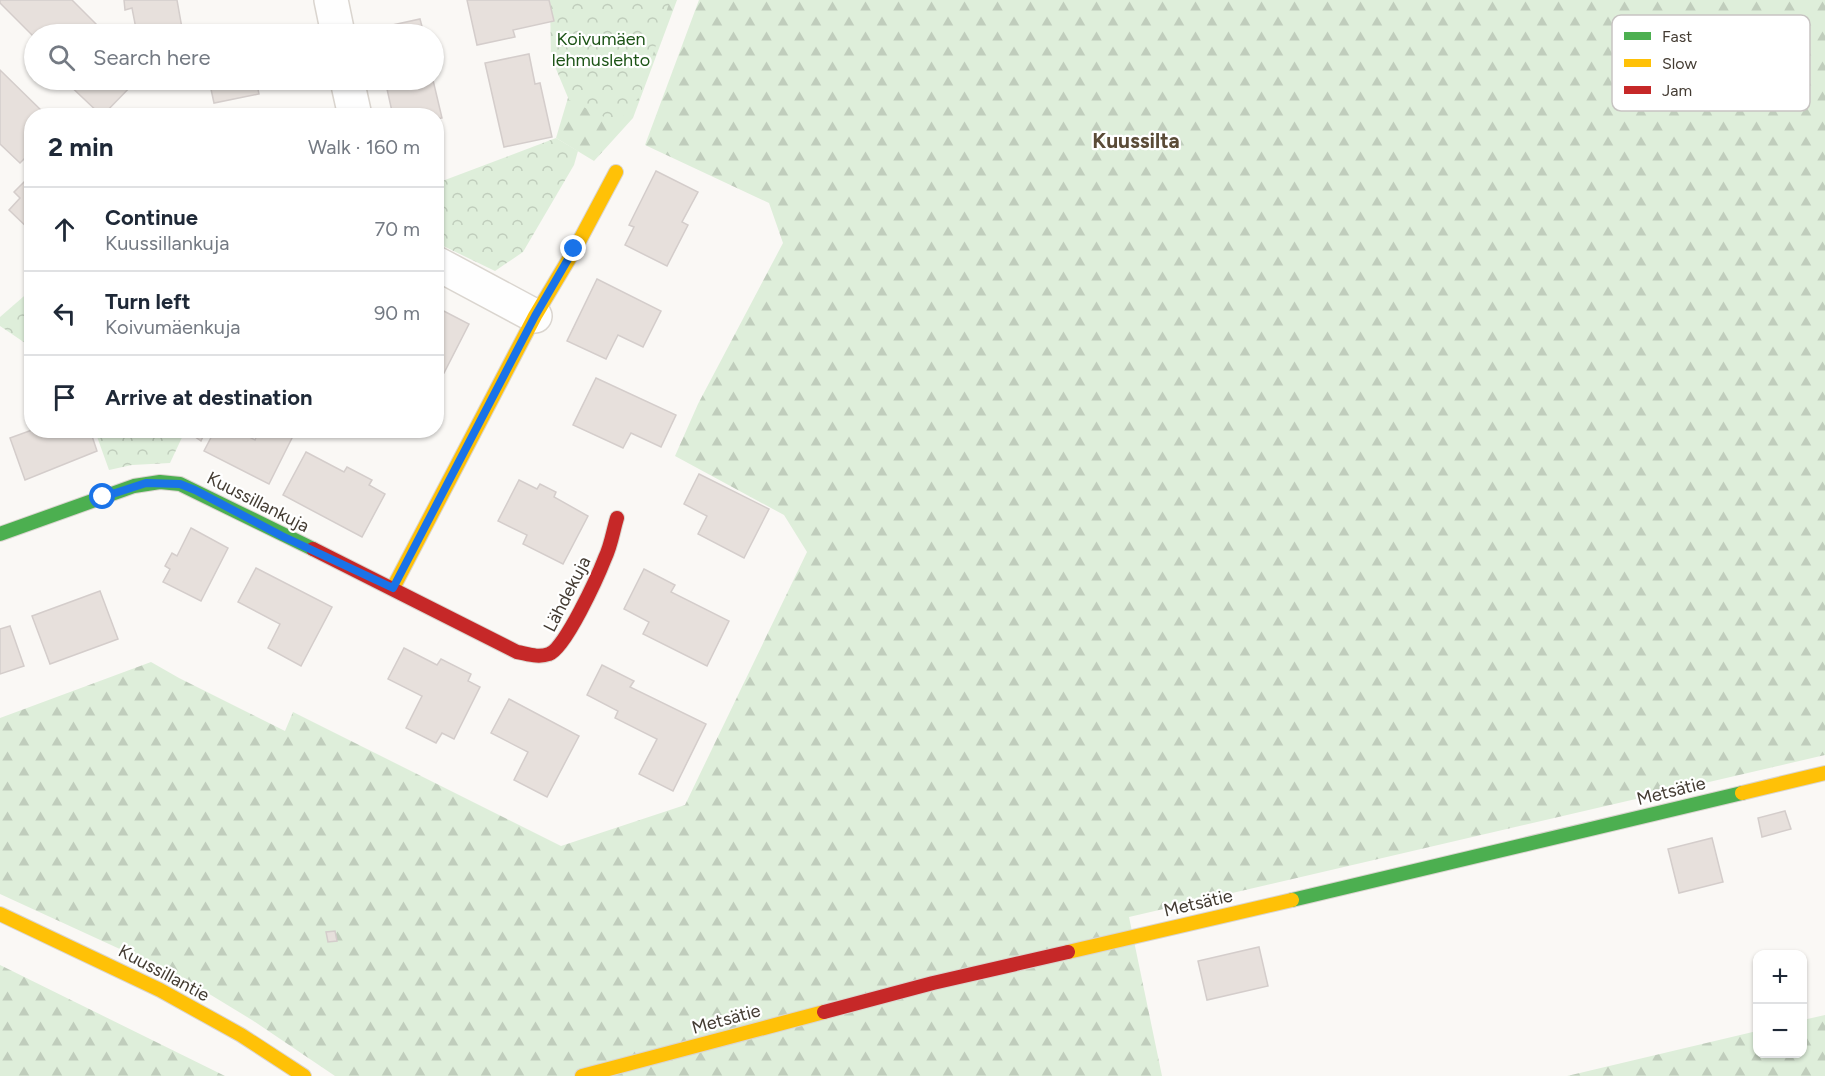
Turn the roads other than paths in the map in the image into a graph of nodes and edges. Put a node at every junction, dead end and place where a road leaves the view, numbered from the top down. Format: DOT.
graph roads {
  1 [pos="331,0"];
  2 [pos="336,24"];
  3 [pos="349,90"];
  4 [pos="353,108"];
  5 [pos="616,172"];
  6 [pos="444,267"];
  7 [pos="535,316"];
  8 [pos="618,518"];
  9 [pos="0,534"];
  10 [pos="393,588"];
  11 [pos="1825,772"];
  12 [pos="0,914"];
  13 [pos="304,1076"];
  14 [pos="582,1076"];
  1 -- 2 [label="street"];
  3 -- 4 [label="street"];
  5 -- 7 [label="street"];
  6 -- 7 [label="street"];
  7 -- 10 [label="street"];
  8 -- 10 [label="street, Lähdekuja"];
  9 -- 10 [label="street, Kuussillankuja"];
  11 -- 14 [label="street, Metsätie"];
  12 -- 13 [label="street, Kuussillantie"];
}
